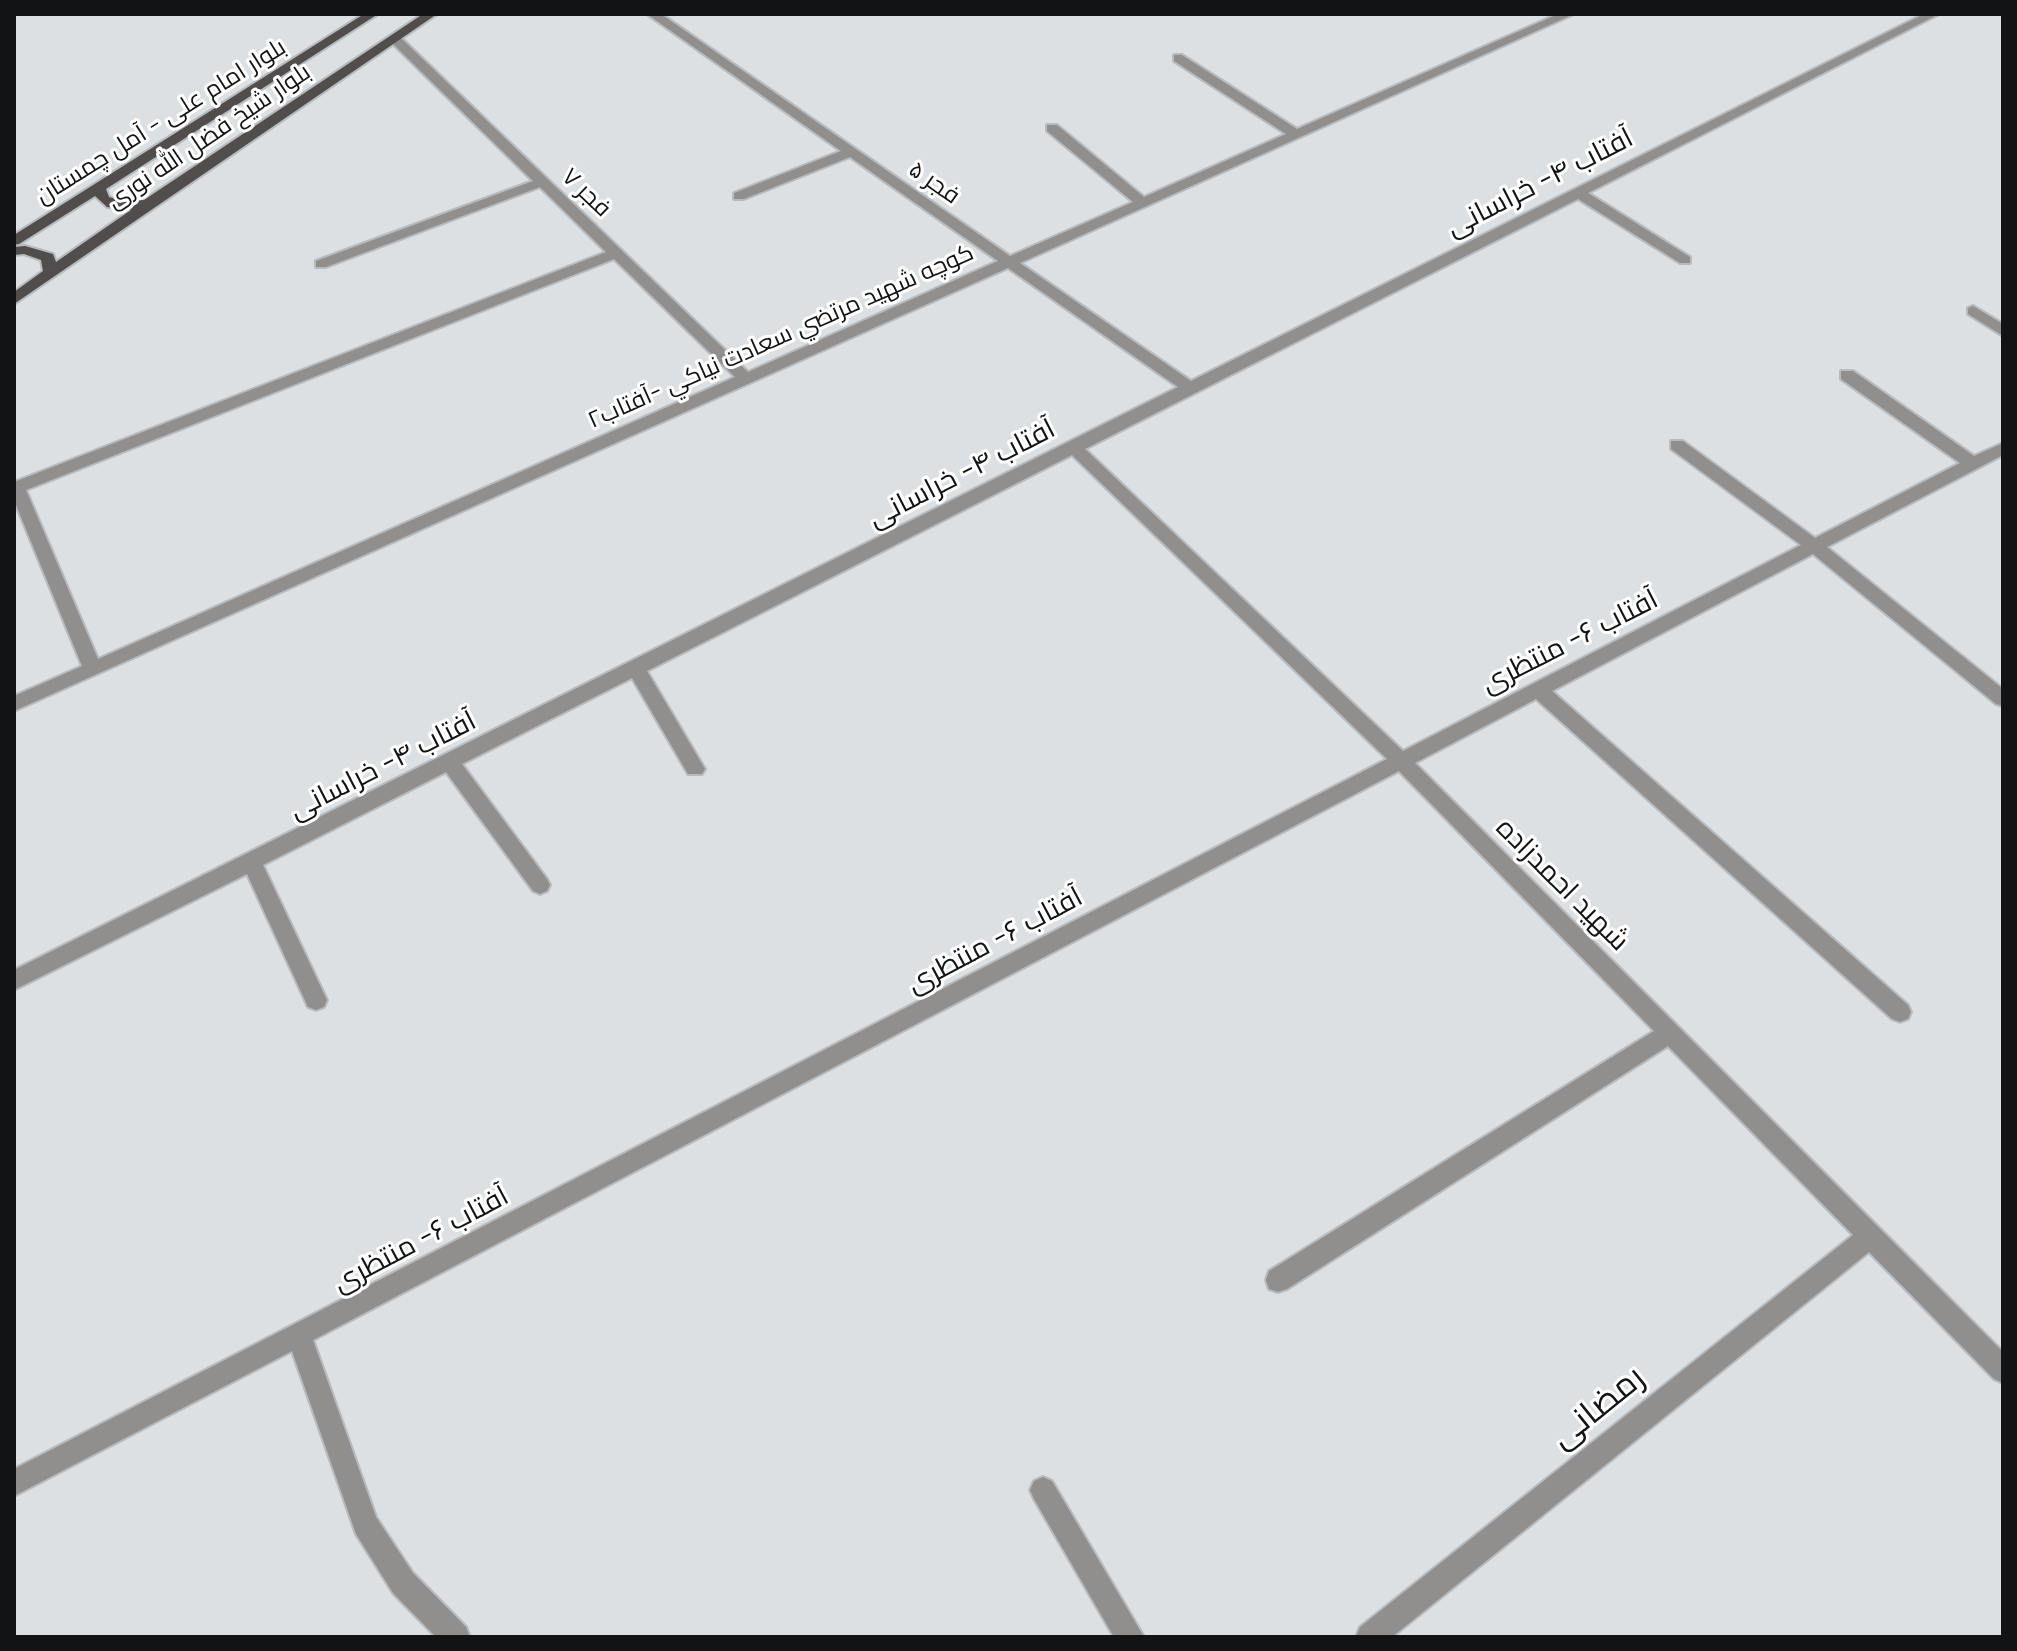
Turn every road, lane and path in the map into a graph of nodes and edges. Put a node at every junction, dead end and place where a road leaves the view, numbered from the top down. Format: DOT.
graph roads {
  1 [pos="372,14"];
  2 [pos="431,14"];
  3 [pos="653,14"];
  4 [pos="1568,14"];
  5 [pos="1933,14"];
  6 [pos="395,39"];
  7 [pos="1178,58"];
  8 [pos="1052,128"];
  9 [pos="1296,135"];
  10 [pos="851,152"];
  11 [pos="542,182"];
  12 [pos="98,187"];
  13 [pos="1578,193"];
  14 [pos="739,196"];
  15 [pos="1143,203"];
  16 [pos="148,204"];
  17 [pos="14,241"];
  18 [pos="14,251"];
  19 [pos="616,253"];
  20 [pos="1685,260"];
  21 [pos="1010,262"];
  22 [pos="321,264"];
  23 [pos="51,274"];
  24 [pos="14,299"];
  25 [pos="1973,311"];
  26 [pos="2003,331"];
  27 [pos="1847,375"];
  28 [pos="746,379"];
  29 [pos="1190,388"];
  30 [pos="1677,445"];
  31 [pos="1073,447"];
  32 [pos="2003,448"];
  33 [pos="1973,464"];
  34 [pos="1814,546"];
  35 [pos="635,667"];
  36 [pos="93,669"];
  37 [pos="1538,690"];
  38 [pos="2003,699"];
  39 [pos="14,704"];
  40 [pos="449,761"];
  41 [pos="1401,761"];
  42 [pos="695,769"];
  43 [pos="251,861"];
  44 [pos="540,885"];
  45 [pos="14,981"];
  46 [pos="316,1000"];
  47 [pos="1900,1012"];
  48 [pos="1670,1033"];
  49 [pos="1871,1235"];
  50 [pos="1278,1280"];
  51 [pos="299,1335"];
  52 [pos="2003,1370"];
  53 [pos="14,1483"];
  54 [pos="1043,1490"];
  55 [pos="456,1637"];
  56 [pos="1130,1637"];
  57 [pos="1370,1637"];
  1 -- 12 [label="main road, بلوار امام علی - آمل چمستان"];
  2 -- 6 [label="main road, بلوار شیخ فضل الله نوری"];
  3 -- 10 [label="street, فجر ۵"];
  4 -- 9 [label="street, كوچه شهيد مرتضي سعادت نياكي -آفتاب۲"];
  5 -- 13 [label="street, آفتاب ۴- خراسانی"];
  6 -- 11 [label="street, فجر ۷"];
  6 -- 16 [label="main road, بلوار شیخ فضل الله نوری"];
  7 -- 9 [label="street"];
  8 -- 15 [label="street"];
  9 -- 15 [label="street, كوچه شهيد مرتضي سعادت نياكي -آفتاب۲"];
  10 -- 14 [label="street"];
  10 -- 21 [label="street, فجر ۵"];
  11 -- 19 [label="street, فجر ۷"];
  11 -- 22 [label="street"];
  12 -- 16 [label="main road"];
  12 -- 17 [label="main road, بلوار امام علی - آمل چمستان"];
  13 -- 20 [label="street"];
  13 -- 29 [label="street, آفتاب ۴- خراسانی"];
  15 -- 21 [label="street, كوچه شهيد مرتضي سعادت نياكي -آفتاب۲"];
  16 -- 23 [label="main road, بلوار شیخ فضل الله نوری"];
  18 -- 23 [label="main road"];
  19 -- 28 [label="street, فجر ۷"];
  19 -- 36 [label="street"];
  21 -- 28 [label="street, كوچه شهيد مرتضي سعادت نياكي -آفتاب۲"];
  21 -- 29 [label="street, فجر ۵"];
  23 -- 24 [label="main road, بلوار شیخ فضل الله نوری"];
  25 -- 26 [label="street"];
  27 -- 33 [label="street"];
  28 -- 36 [label="street, كوچه شهيد مرتضي سعادت نياكي -آفتاب۲"];
  29 -- 31 [label="street, آفتاب ۴- خراسانی"];
  30 -- 34 [label="street"];
  31 -- 35 [label="street, آفتاب ۴- خراسانی"];
  31 -- 41 [label="street, شهید احمدزاده"];
  32 -- 33 [label="street, آفتاب ۶- منتظری"];
  33 -- 34 [label="street, آفتاب ۶- منتظری"];
  34 -- 37 [label="street, آفتاب ۶- منتظری"];
  34 -- 38 [label="street"];
  35 -- 40 [label="street, آفتاب ۴- خراسانی"];
  35 -- 42 [label="street"];
  36 -- 39 [label="street, كوچه شهيد مرتضي سعادت نياكي -آفتاب۲"];
  37 -- 41 [label="street, آفتاب ۶- منتظری"];
  37 -- 47 [label="street"];
  40 -- 43 [label="street, آفتاب ۴- خراسانی"];
  40 -- 44 [label="street"];
  41 -- 48 [label="street, شهید احمدزاده"];
  41 -- 51 [label="street, آفتاب ۶- منتظری"];
  43 -- 45 [label="street, آفتاب ۴- خراسانی"];
  43 -- 46 [label="street"];
  48 -- 49 [label="street, شهید احمدزاده"];
  48 -- 50 [label="street"];
  49 -- 52 [label="street, شهید احمدزاده"];
  49 -- 57 [label="street, رمضانی"];
  51 -- 53 [label="street, آفتاب ۶- منتظری"];
  51 -- 55 [label="street"];
  54 -- 56 [label="street"];
}
